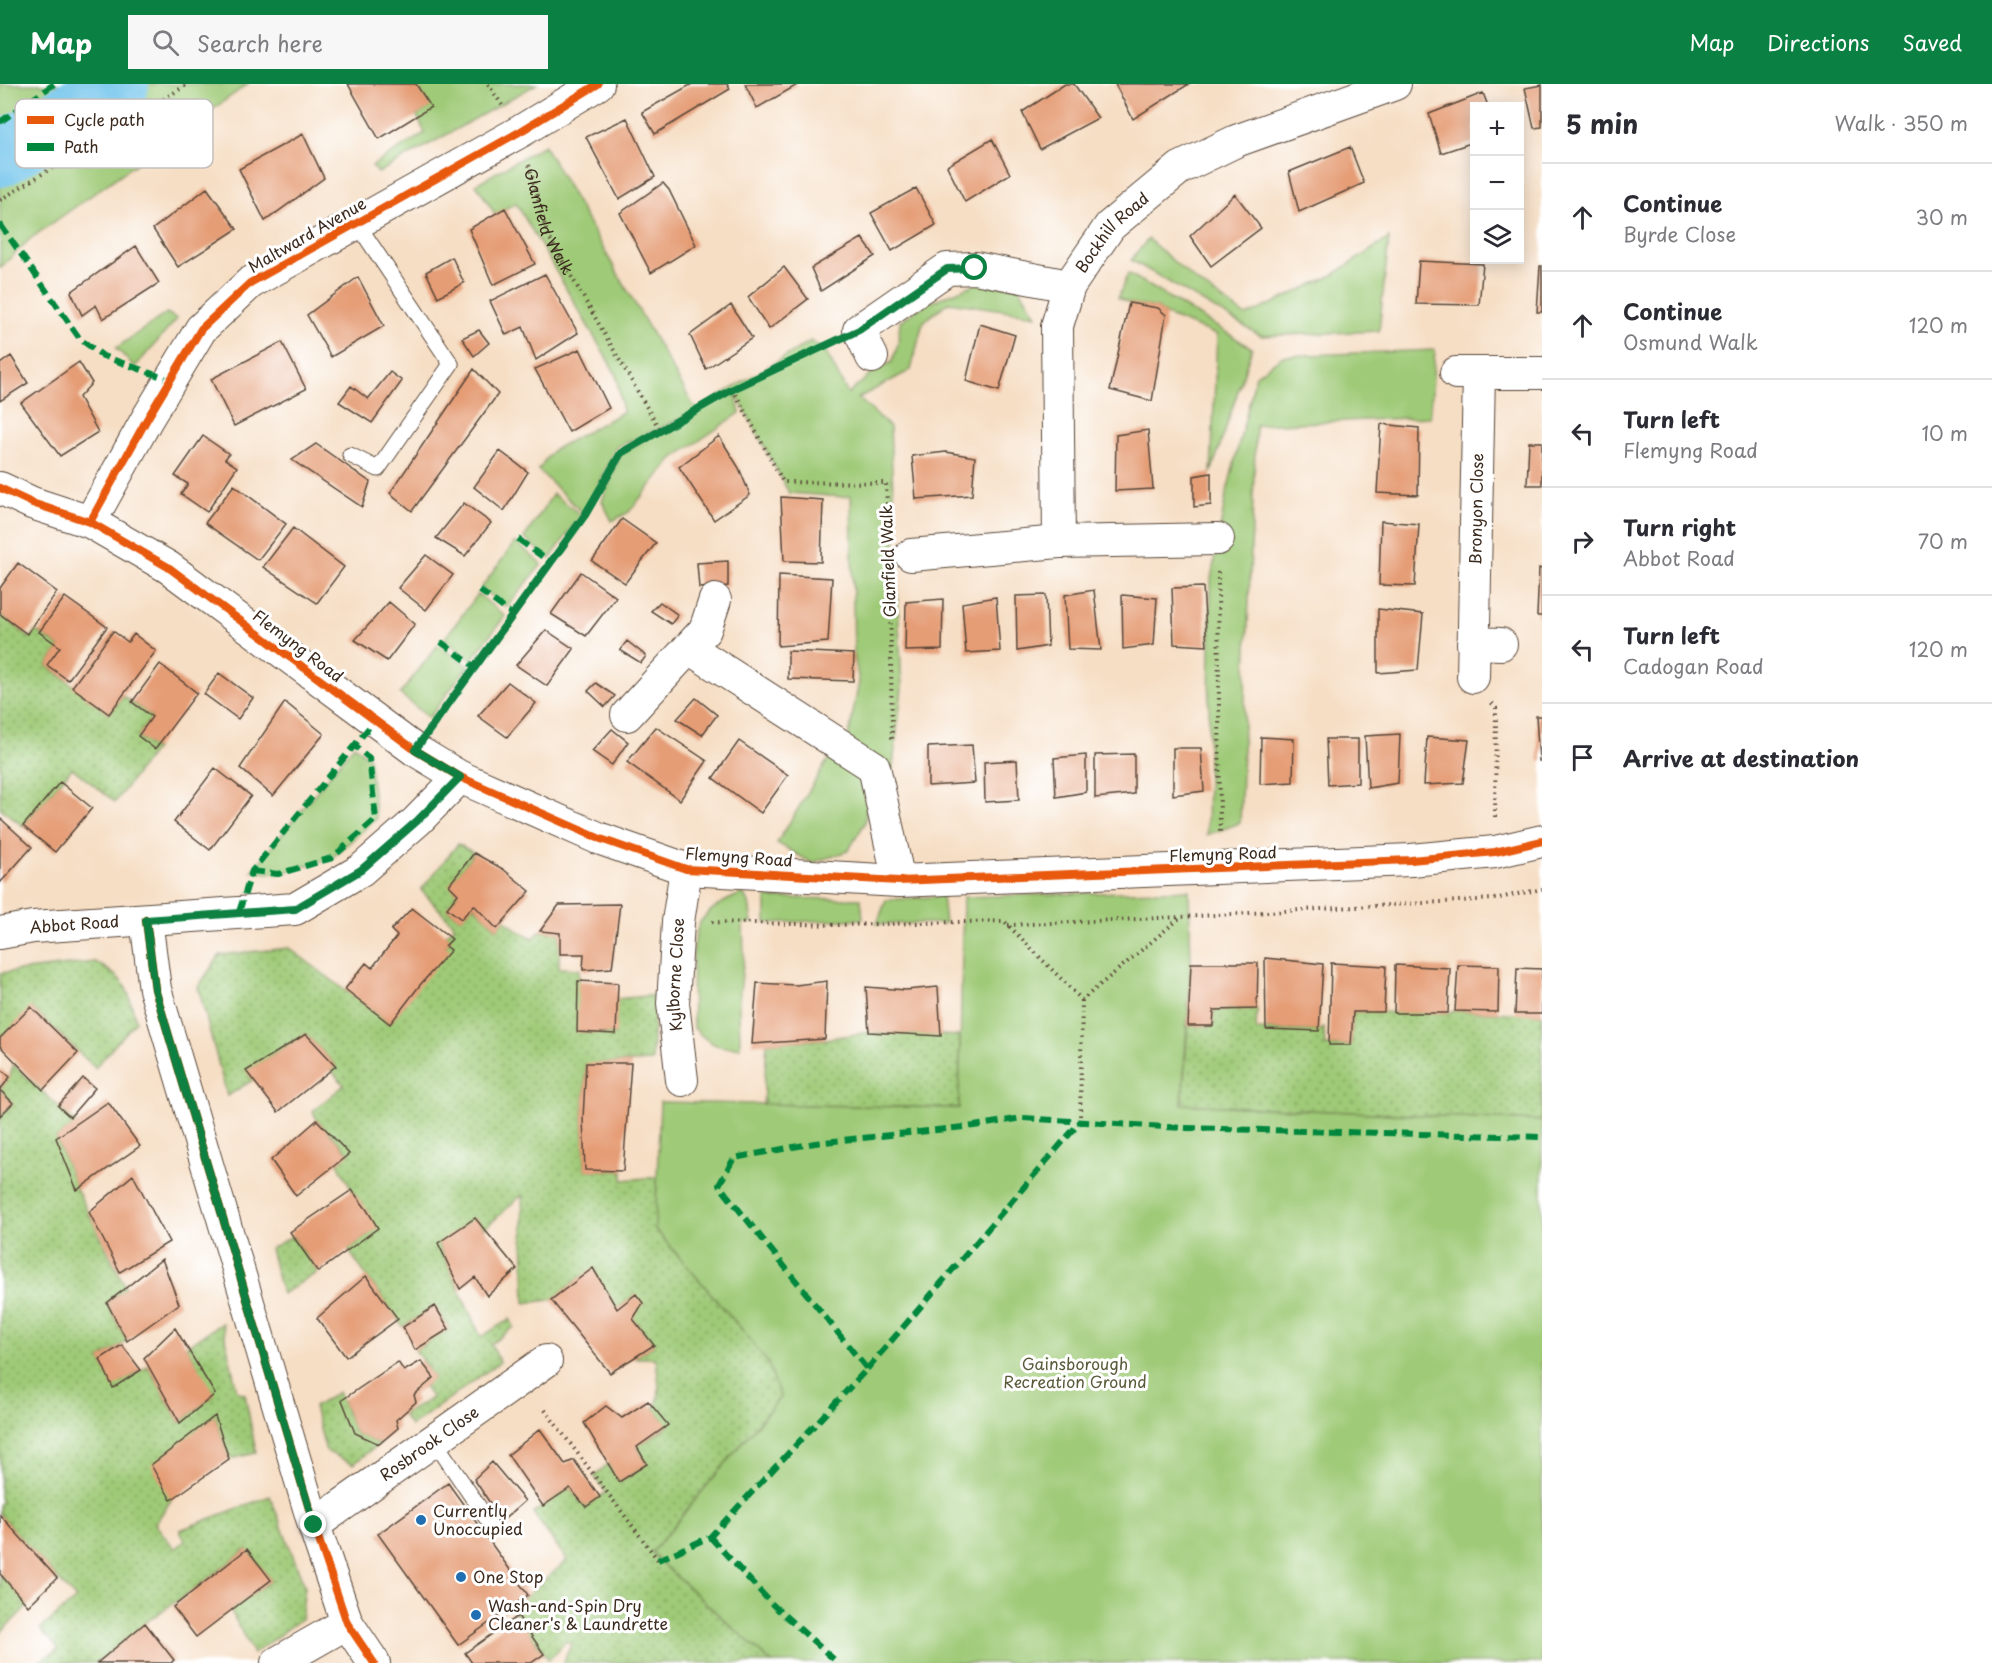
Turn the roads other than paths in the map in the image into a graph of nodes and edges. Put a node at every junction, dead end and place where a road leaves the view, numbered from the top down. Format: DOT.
graph roads {
  1 [pos="598,84"];
  2 [pos="1395,84"];
  3 [pos="356,222"];
  4 [pos="1069,286"];
  5 [pos="865,344"];
  6 [pos="1542,374"];
  7 [pos="350,454"];
  8 [pos="0,488"];
  9 [pos="90,522"];
  10 [pos="1218,539"];
  11 [pos="1059,542"];
  12 [pos="900,545"];
  13 [pos="715,600"];
  14 [pos="689,648"];
  15 [pos="1473,677"];
  16 [pos="627,715"];
  17 [pos="460,777"];
  18 [pos="1542,841"];
  19 [pos="686,869"];
  20 [pos="899,881"];
  21 [pos="146,920"];
  22 [pos="0,933"];
  23 [pos="682,1080"];
  24 [pos="546,1361"];
  25 [pos="433,1439"];
  26 [pos="314,1525"];
  27 [pos="493,1528"];
  28 [pos="347,1623"];
  29 [pos="277,1663"];
  30 [pos="374,1663"];
  1 -- 3 [label="street, Maltward Avenue"];
  2 -- 4 [label="street, Bockhill Road"];
  3 -- 7 [label="lane"];
  3 -- 9 [label="street, Maltward Avenue"];
  4 -- 5 [label="street"];
  4 -- 11 [label="street, Bockhill Road"];
  6 -- 15 [label="street, Bronyon Close"];
  8 -- 9 [label="street, Flemyng Road"];
  9 -- 17 [label="street, Flemyng Road"];
  10 -- 11 [label="street"];
  11 -- 12 [label="street"];
  13 -- 14 [label="street"];
  14 -- 16 [label="street"];
  14 -- 20 [label="street"];
  17 -- 19 [label="street, Flemyng Road"];
  17 -- 21 [label="street, Abbot Road"];
  18 -- 20 [label="street, Flemyng Road"];
  19 -- 20 [label="street, Flemyng Road"];
  19 -- 23 [label="street, Kylborne Close"];
  21 -- 22 [label="street, Abbot Road"];
  21 -- 26 [label="street"];
  24 -- 25 [label="street, Rosbrook Close"];
  25 -- 26 [label="street, Rosbrook Close"];
  25 -- 27 [label="lane"];
  26 -- 28 [label="street"];
  28 -- 29 [label="street"];
  28 -- 30 [label="street"];
}
